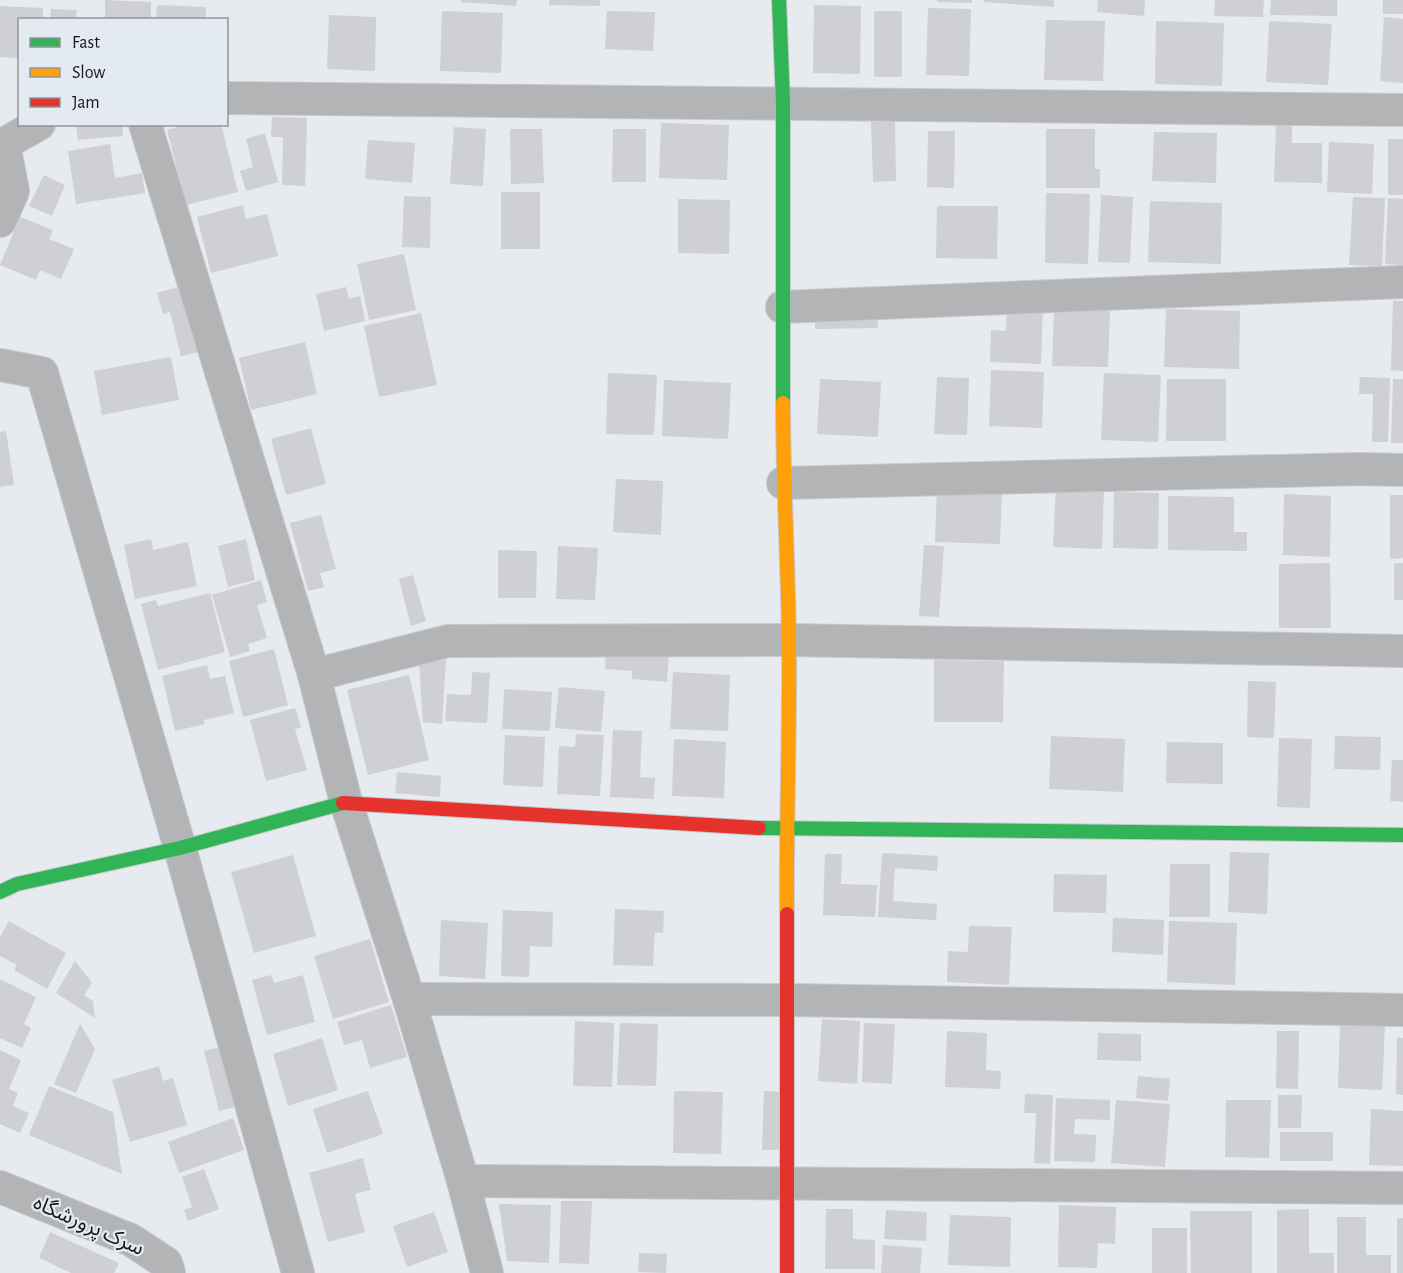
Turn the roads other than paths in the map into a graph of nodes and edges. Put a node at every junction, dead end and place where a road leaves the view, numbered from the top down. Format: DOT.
graph roads {
  1 [pos="779,0"];
  2 [pos="228,98"];
  3 [pos="783,103"];
  4 [pos="1403,110"];
  5 [pos="35,126"];
  6 [pos="146,126"];
  7 [pos="2,144"];
  8 [pos="0,221"];
  9 [pos="1403,282"];
  10 [pos="782,307"];
  11 [pos="0,365"];
  12 [pos="1403,470"];
  13 [pos="783,483"];
  14 [pos="789,640"];
  15 [pos="1403,651"];
  16 [pos="314,675"];
  17 [pos="346,802"];
  18 [pos="786,830"];
  19 [pos="1403,835"];
  20 [pos="180,848"];
  21 [pos="0,892"];
  22 [pos="410,999"];
  23 [pos="788,1000"];
  24 [pos="1403,1010"];
  25 [pos="463,1181"];
  26 [pos="786,1184"];
  27 [pos="0,1187"];
  28 [pos="1403,1188"];
  29 [pos="165,1270"];
  30 [pos="298,1273"];
  31 [pos="486,1273"];
  32 [pos="787,1273"];
  1 -- 3 [label="street"];
  2 -- 3 [label="street"];
  3 -- 4 [label="street"];
  3 -- 10 [label="street"];
  5 -- 7 [label="street"];
  6 -- 16 [label="street"];
  7 -- 8 [label="street"];
  9 -- 10 [label="street"];
  10 -- 13 [label="street"];
  11 -- 20 [label="street"];
  12 -- 13 [label="street"];
  13 -- 14 [label="street"];
  14 -- 15 [label="street"];
  14 -- 16 [label="street"];
  14 -- 18 [label="street"];
  16 -- 17 [label="street"];
  17 -- 18 [label="street"];
  17 -- 20 [label="street"];
  17 -- 22 [label="street"];
  18 -- 19 [label="street"];
  18 -- 23 [label="street"];
  20 -- 21 [label="street"];
  20 -- 30 [label="street"];
  22 -- 23 [label="street"];
  22 -- 25 [label="street"];
  23 -- 24 [label="street"];
  23 -- 26 [label="street"];
  25 -- 26 [label="street"];
  25 -- 31 [label="street"];
  26 -- 28 [label="street"];
  26 -- 32 [label="street"];
  27 -- 29 [label="street, سرک پرورشگاه"];
}
